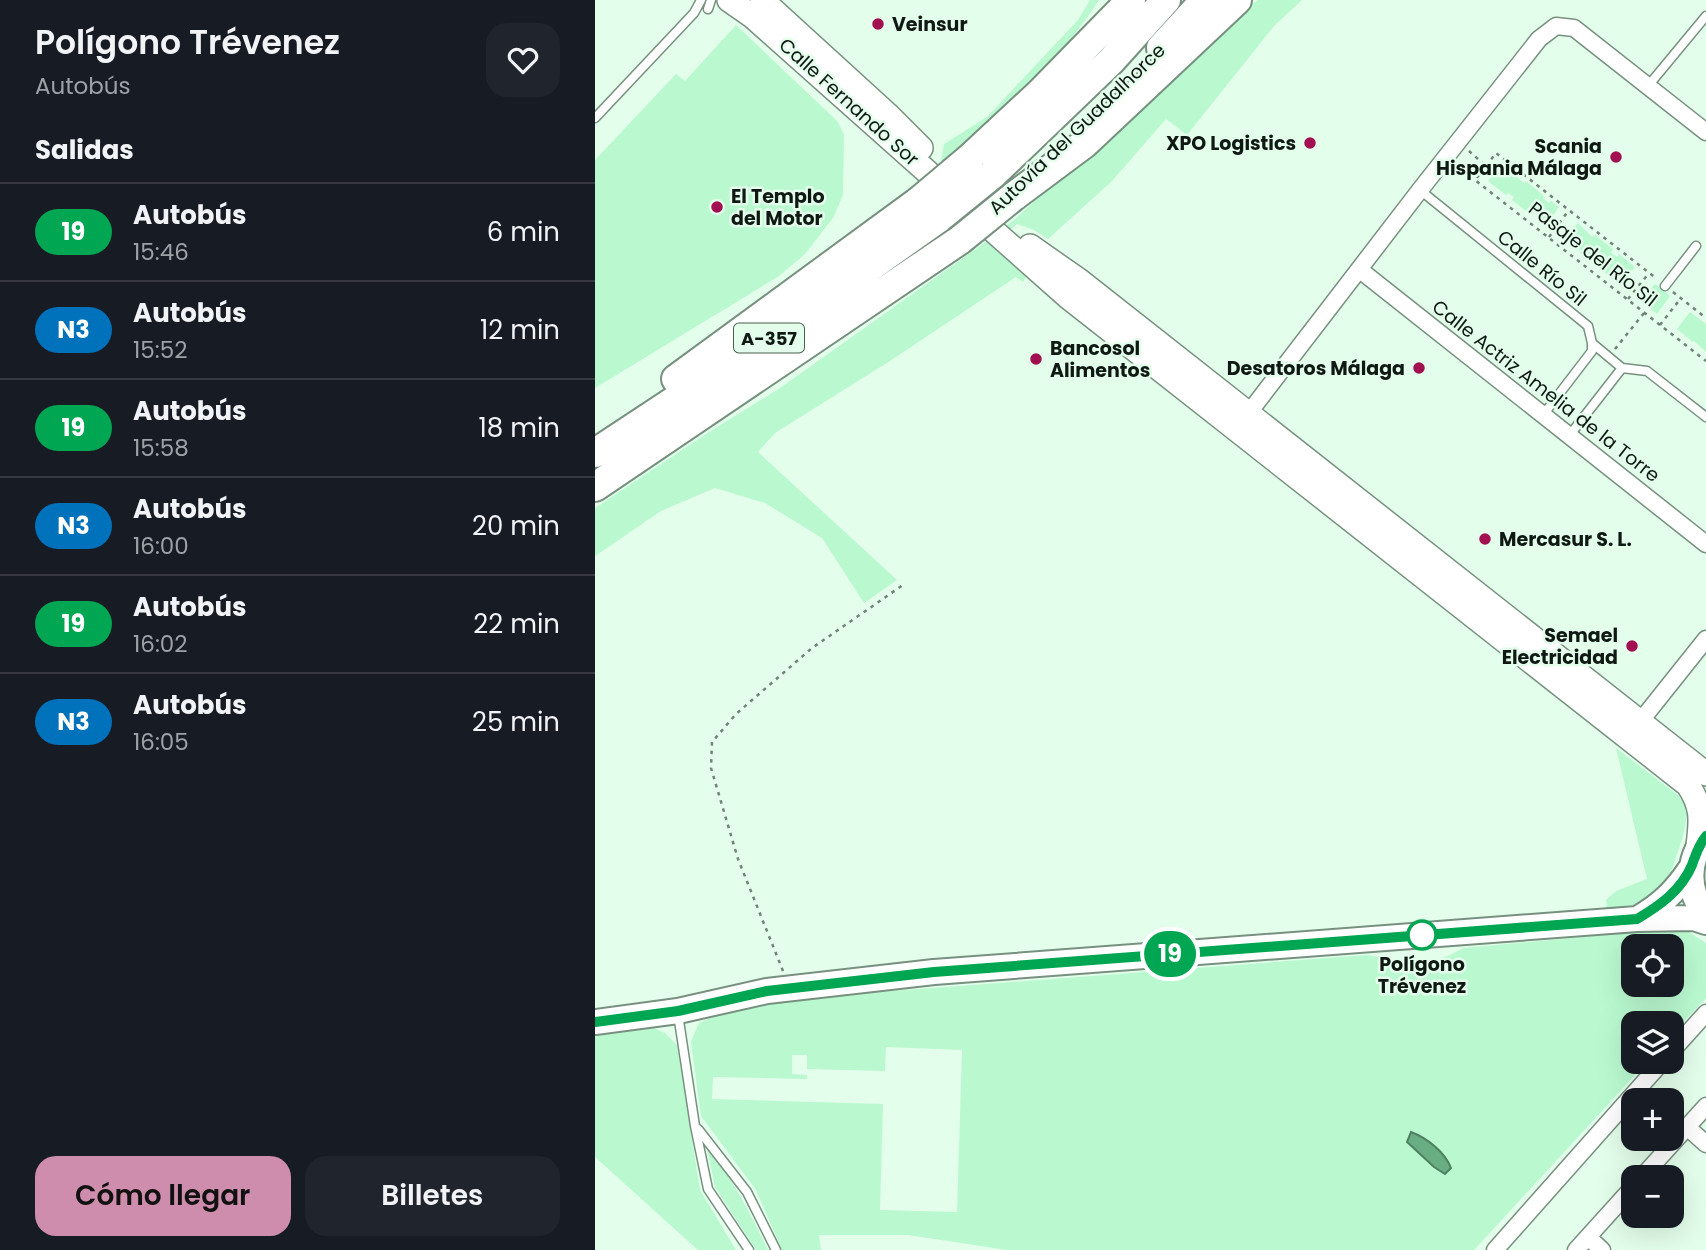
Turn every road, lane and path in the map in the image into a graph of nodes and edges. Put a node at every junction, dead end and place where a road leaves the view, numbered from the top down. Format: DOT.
graph roads {
  1 [pos="701,0"];
  2 [pos="729,0"];
  3 [pos="762,0"];
  4 [pos="1116,0"];
  5 [pos="1131,0"];
  6 [pos="1166,0"];
  7 [pos="1205,0"];
  8 [pos="1237,0"];
  9 [pos="1706,16"];
  10 [pos="1648,86"];
  11 [pos="1040,93"];
  12 [pos="595,118"];
  13 [pos="1706,132"];
  14 [pos="1459,142"];
  15 [pos="1486,166"];
  16 [pos="981,167"];
  17 [pos="1420,190"];
  18 [pos="1013,197"];
  19 [pos="971,203"];
  20 [pos="929,209"];
  21 [pos="1569,210"];
  22 [pos="1549,237"];
  23 [pos="1696,246"];
  24 [pos="1360,270"];
  25 [pos="1649,273"];
  26 [pos="1665,286"];
  27 [pos="1681,298"];
  28 [pos="1628,299"];
  29 [pos="1644,312"];
  30 [pos="1706,318"];
  31 [pos="1660,325"];
  32 [pos="1592,343"];
  33 [pos="1609,357"];
  34 [pos="1706,361"];
  35 [pos="1622,368"];
  36 [pos="1543,415"];
  37 [pos="1706,417"];
  38 [pos="1242,422"];
  39 [pos="1569,436"];
  40 [pos="595,439"];
  41 [pos="595,453"];
  42 [pos="595,487"];
  43 [pos="1706,544"];
  44 [pos="903,585"];
  45 [pos="1706,639"];
  46 [pos="1633,730"];
  47 [pos="1706,774"];
  48 [pos="1698,850"];
  49 [pos="1706,915"];
  50 [pos="1637,919"];
  51 [pos="1706,922"];
  52 [pos="790,988"];
  53 [pos="678,1011"];
  54 [pos="1706,1013"];
  55 [pos="595,1023"];
  56 [pos="1684,1038"];
  57 [pos="1651,1074"];
  58 [pos="1706,1106"];
  59 [pos="695,1126"];
  60 [pos="1687,1127"];
  61 [pos="1706,1144"];
  62 [pos="1653,1165"];
  63 [pos="1621,1200"];
  64 [pos="1587,1237"];
  65 [pos="749,1250"];
  66 [pos="776,1250"];
  67 [pos="1495,1250"];
  68 [pos="1576,1250"];
  69 [pos="1602,1250"];
  1 -- 12 [label="lane"];
  2 -- 19 [label="street, Calle Fernando Sor"];
  3 -- 19 [label="street, Calle Fernando Sor"];
  4 -- 11 [label="highway"];
  5 -- 11 [label="highway"];
  6 -- 16 [label="highway, Autovía del Guadalhorce / A-357"];
  7 -- 18 [label="highway, Autovía del Guadalhorce / A-357"];
  8 -- 18 [label="highway"];
  9 -- 10 [label="lane"];
  10 -- 13 [label="street"];
  10 -- 14 [label="street"];
  11 -- 16 [label="highway"];
  14 -- 15 [label="path"];
  14 -- 17 [label="street"];
  15 -- 21 [label="path, Pasaje del Río Sil"];
  15 -- 22 [label="path, Pasaje del Río Sil"];
  16 -- 20 [label="highway, Autovía del Guadalhorce / A-357, bridge"];
  17 -- 24 [label="street"];
  17 -- 32 [label="lane, Calle Río Sil"];
  18 -- 42 [label="highway, Autovía del Guadalhorce / A-357, bridge"];
  19 -- 38 [label="street"];
  20 -- 40 [label="highway"];
  20 -- 41 [label="highway, Autovía del Guadalhorce / A-357"];
  21 -- 22 [label="path"];
  21 -- 25 [label="path, Pasaje del Río Sil"];
  22 -- 28 [label="path, Pasaje del Río Sil"];
  23 -- 26 [label="lane"];
  24 -- 36 [label="street, Calle Actriz Amelia de la Torre"];
  24 -- 38 [label="street"];
  25 -- 26 [label="path, Pasaje del Río Sil"];
  25 -- 28 [label="path"];
  26 -- 27 [label="path, Pasaje del Río Sil"];
  27 -- 30 [label="path, Pasaje del Río Sil"];
  27 -- 31 [label="path"];
  28 -- 29 [label="path, Pasaje del Río Sil"];
  29 -- 31 [label="path, Pasaje del Río Sil"];
  29 -- 33 [label="path"];
  31 -- 34 [label="path, Pasaje del Río Sil"];
  32 -- 33 [label="lane, Calle Río Sil"];
  32 -- 36 [label="lane"];
  33 -- 35 [label="lane, Calle Río Sil"];
  35 -- 37 [label="lane, Calle Río Sil"];
  35 -- 39 [label="lane"];
  36 -- 39 [label="street, Calle Actriz Amelia de la Torre"];
  38 -- 46 [label="street"];
  39 -- 43 [label="street, Calle Actriz Amelia de la Torre"];
  44 -- 52 [label="path"];
  45 -- 46 [label="street"];
  46 -- 47 [label="street"];
  46 -- 48 [label="street"];
  48 -- 49 [label="main road"];
  48 -- 50 [label="main road"];
  50 -- 51 [label="main road"];
  50 -- 52 [label="main road"];
  52 -- 53 [label="main road"];
  53 -- 55 [label="main road"];
  53 -- 59 [label="lane"];
  54 -- 56 [label="street"];
  57 -- 67 [label="street"];
  58 -- 60 [label="street"];
  59 -- 65 [label="lane"];
  59 -- 66 [label="lane"];
  60 -- 61 [label="street"];
  60 -- 62 [label="street"];
  63 -- 64 [label="street"];
  64 -- 68 [label="street"];
  64 -- 69 [label="street"];
}
